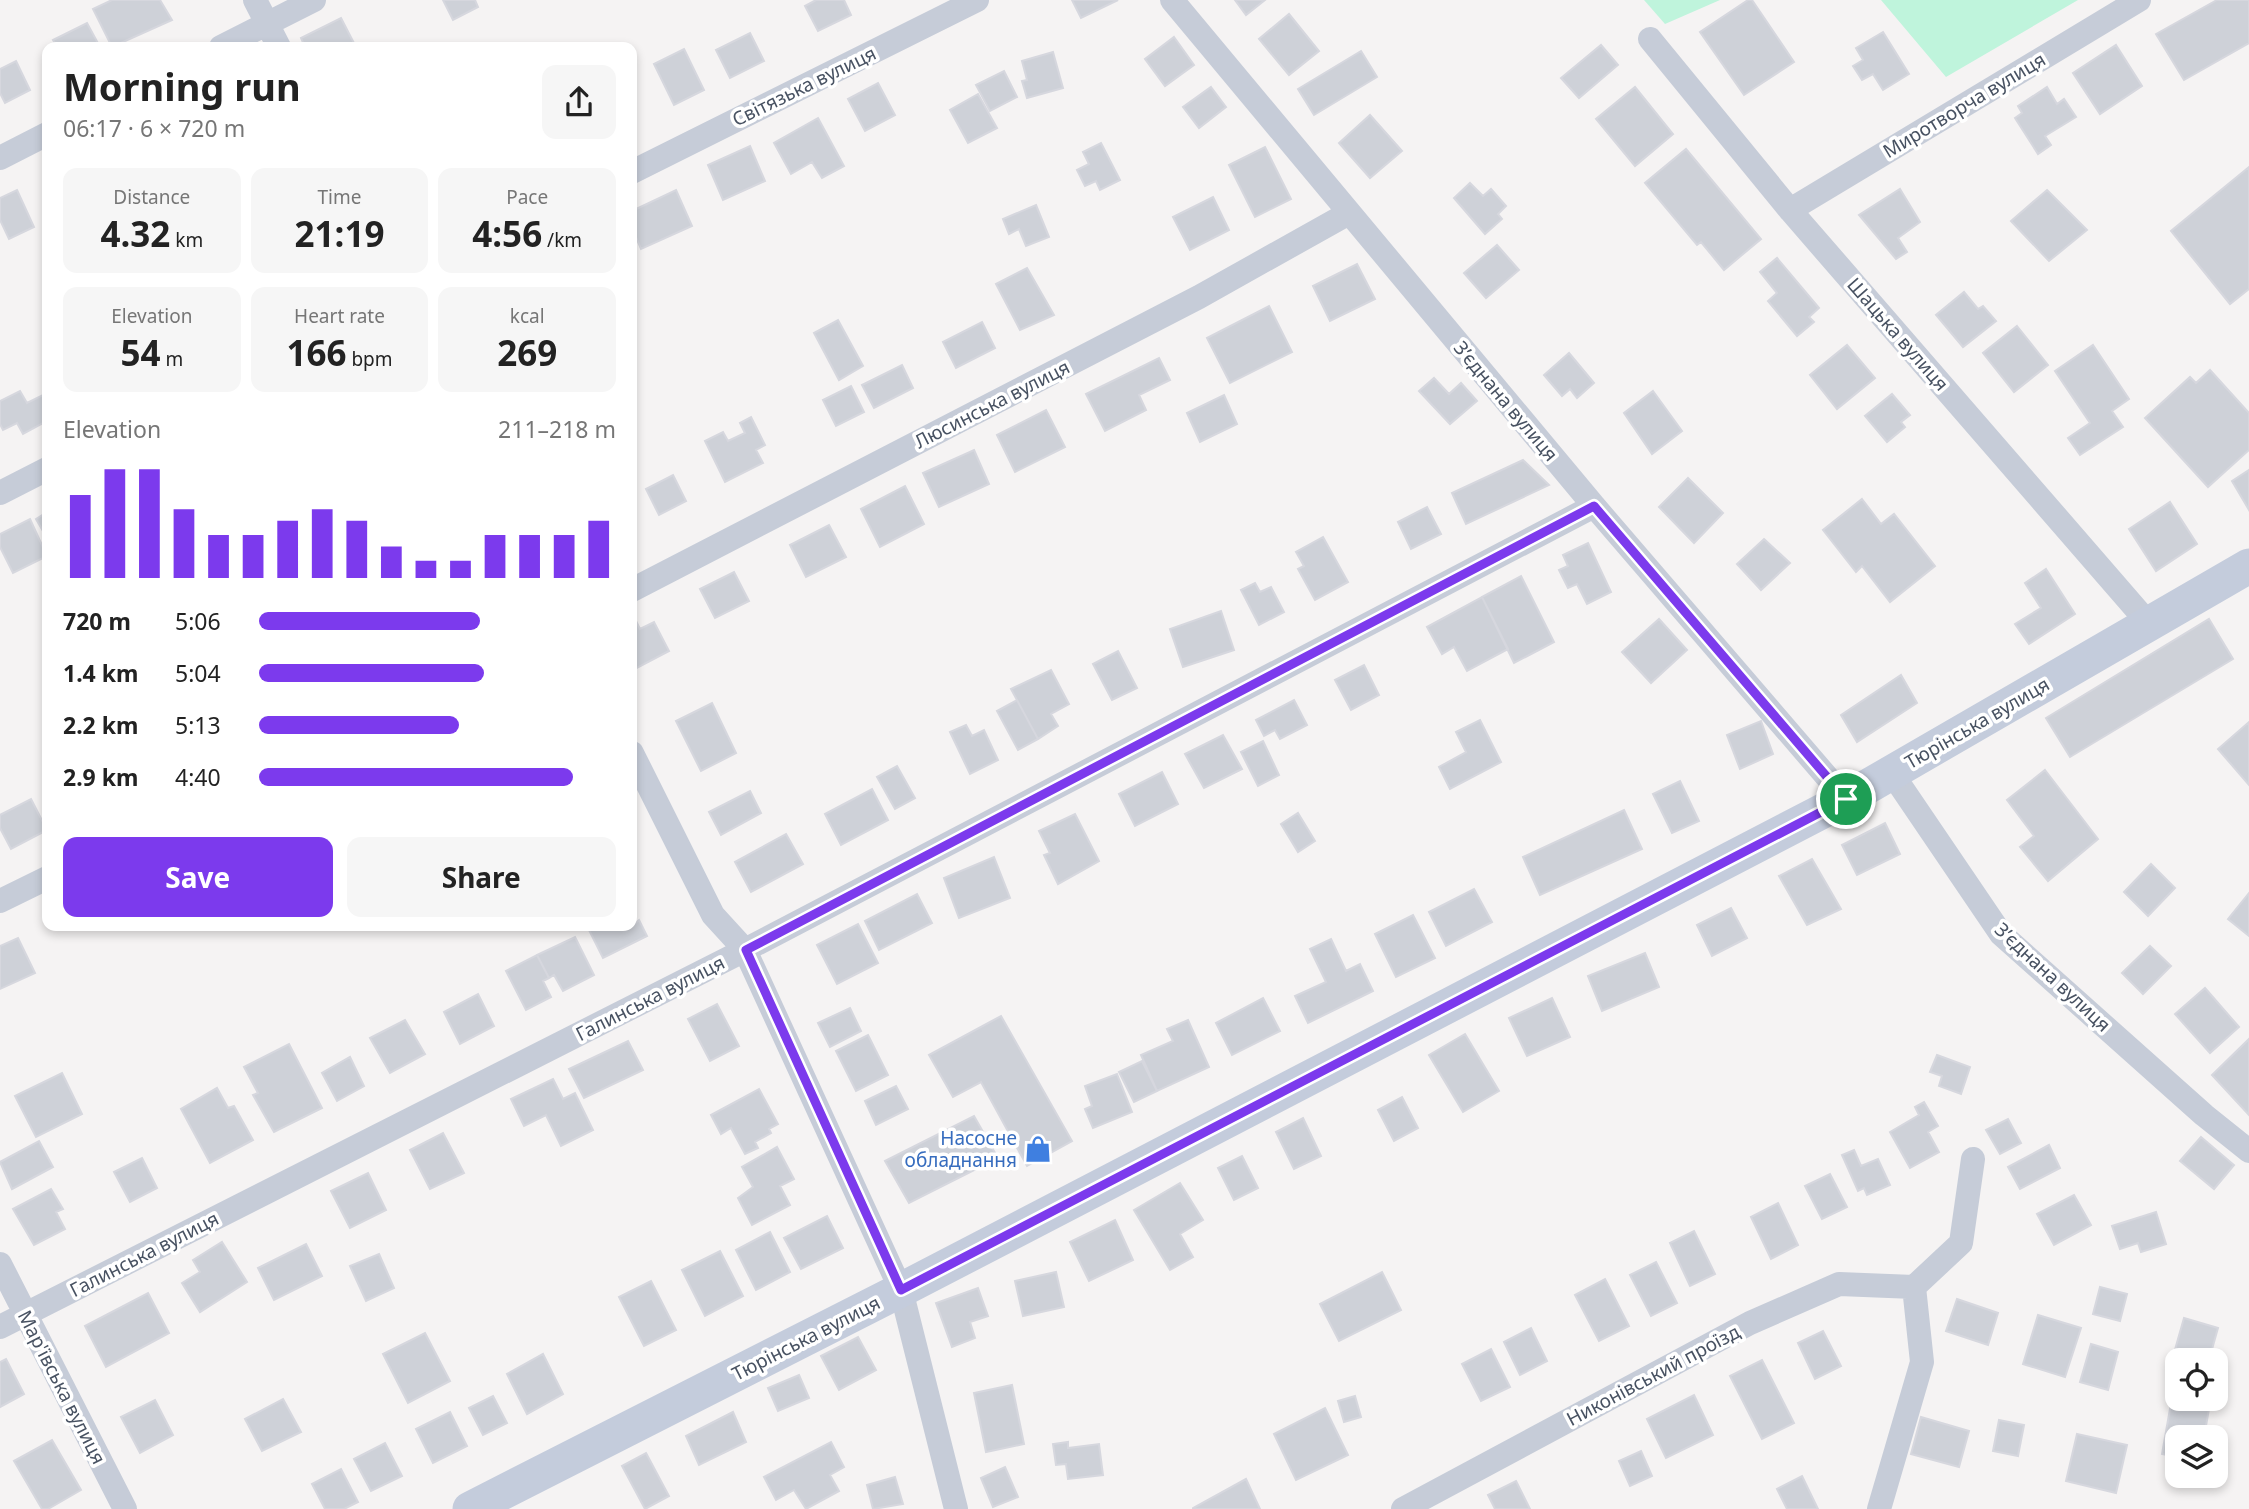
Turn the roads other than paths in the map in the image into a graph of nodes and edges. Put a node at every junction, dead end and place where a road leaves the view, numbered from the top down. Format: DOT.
graph roads {
  1 [pos="256,0"];
  2 [pos="314,0"];
  3 [pos="976,0"];
  4 [pos="1171,0"];
  5 [pos="2138,0"];
  6 [pos="2104,9"];
  7 [pos="268,24"];
  8 [pos="1650,39"];
  9 [pos="231,42"];
  10 [pos="277,42"];
  11 [pos="42,137"];
  12 [pos="0,158"];
  13 [pos="637,170"];
  14 [pos="1790,210"];
  15 [pos="1349,213"];
  16 [pos="42,472"];
  17 [pos="0,493"];
  18 [pos="1594,506"];
  19 [pos="2249,566"];
  20 [pos="637,587"];
  21 [pos="2150,625"];
  22 [pos="637,763"];
  23 [pos="1891,772"];
  24 [pos="1846,799"];
  25 [pos="42,880"];
  26 [pos="0,901"];
  27 [pos="746,950"];
  28 [pos="2249,1151"];
  29 [pos="1973,1159"];
  30 [pos="0,1264"];
  31 [pos="1914,1287"];
  32 [pos="901,1290"];
  33 [pos="24,1314"];
  34 [pos="0,1327"];
  35 [pos="125,1509"];
  36 [pos="470,1509"];
  37 [pos="956,1509"];
  38 [pos="1404,1509"];
  39 [pos="1879,1509"];
  1 -- 7 [label="street"];
  2 -- 7 [label="street"];
  3 -- 13 [label="street, Світязька вулиця"];
  4 -- 15 [label="street, З’єднана вулиця"];
  5 -- 6 [label="street, Миротворча вулиця"];
  6 -- 14 [label="street, Миротворча вулиця"];
  7 -- 9 [label="street"];
  7 -- 10 [label="street"];
  8 -- 14 [label="street, Шацька вулиця"];
  11 -- 12 [label="street"];
  14 -- 21 [label="street, Шацька вулиця"];
  15 -- 18 [label="street, З’єднана вулиця"];
  15 -- 20 [label="street, Люсинська вулиця"];
  16 -- 17 [label="street"];
  18 -- 24 [label="street, З’єднана вулиця"];
  18 -- 27 [label="street, Галинська вулиця"];
  19 -- 21 [label="main road, Тюрінська вулиця"];
  21 -- 23 [label="main road, Тюрінська вулиця"];
  22 -- 27 [label="street"];
  23 -- 24 [label="main road, Тюрінська вулиця"];
  23 -- 28 [label="street, З’єднана вулиця"];
  24 -- 32 [label="main road, Тюрінська вулиця"];
  25 -- 26 [label="street"];
  27 -- 32 [label="street"];
  27 -- 33 [label="street, Галинська вулиця"];
  29 -- 31 [label="street"];
  30 -- 33 [label="street, Мар'ївська вулиця"];
  31 -- 38 [label="street, Никонівський проїзд"];
  31 -- 39 [label="street"];
  32 -- 36 [label="main road, Тюрінська вулиця"];
  32 -- 37 [label="street"];
  33 -- 34 [label="street, Галинська вулиця"];
  33 -- 35 [label="street, Мар'ївська вулиця"];
}
